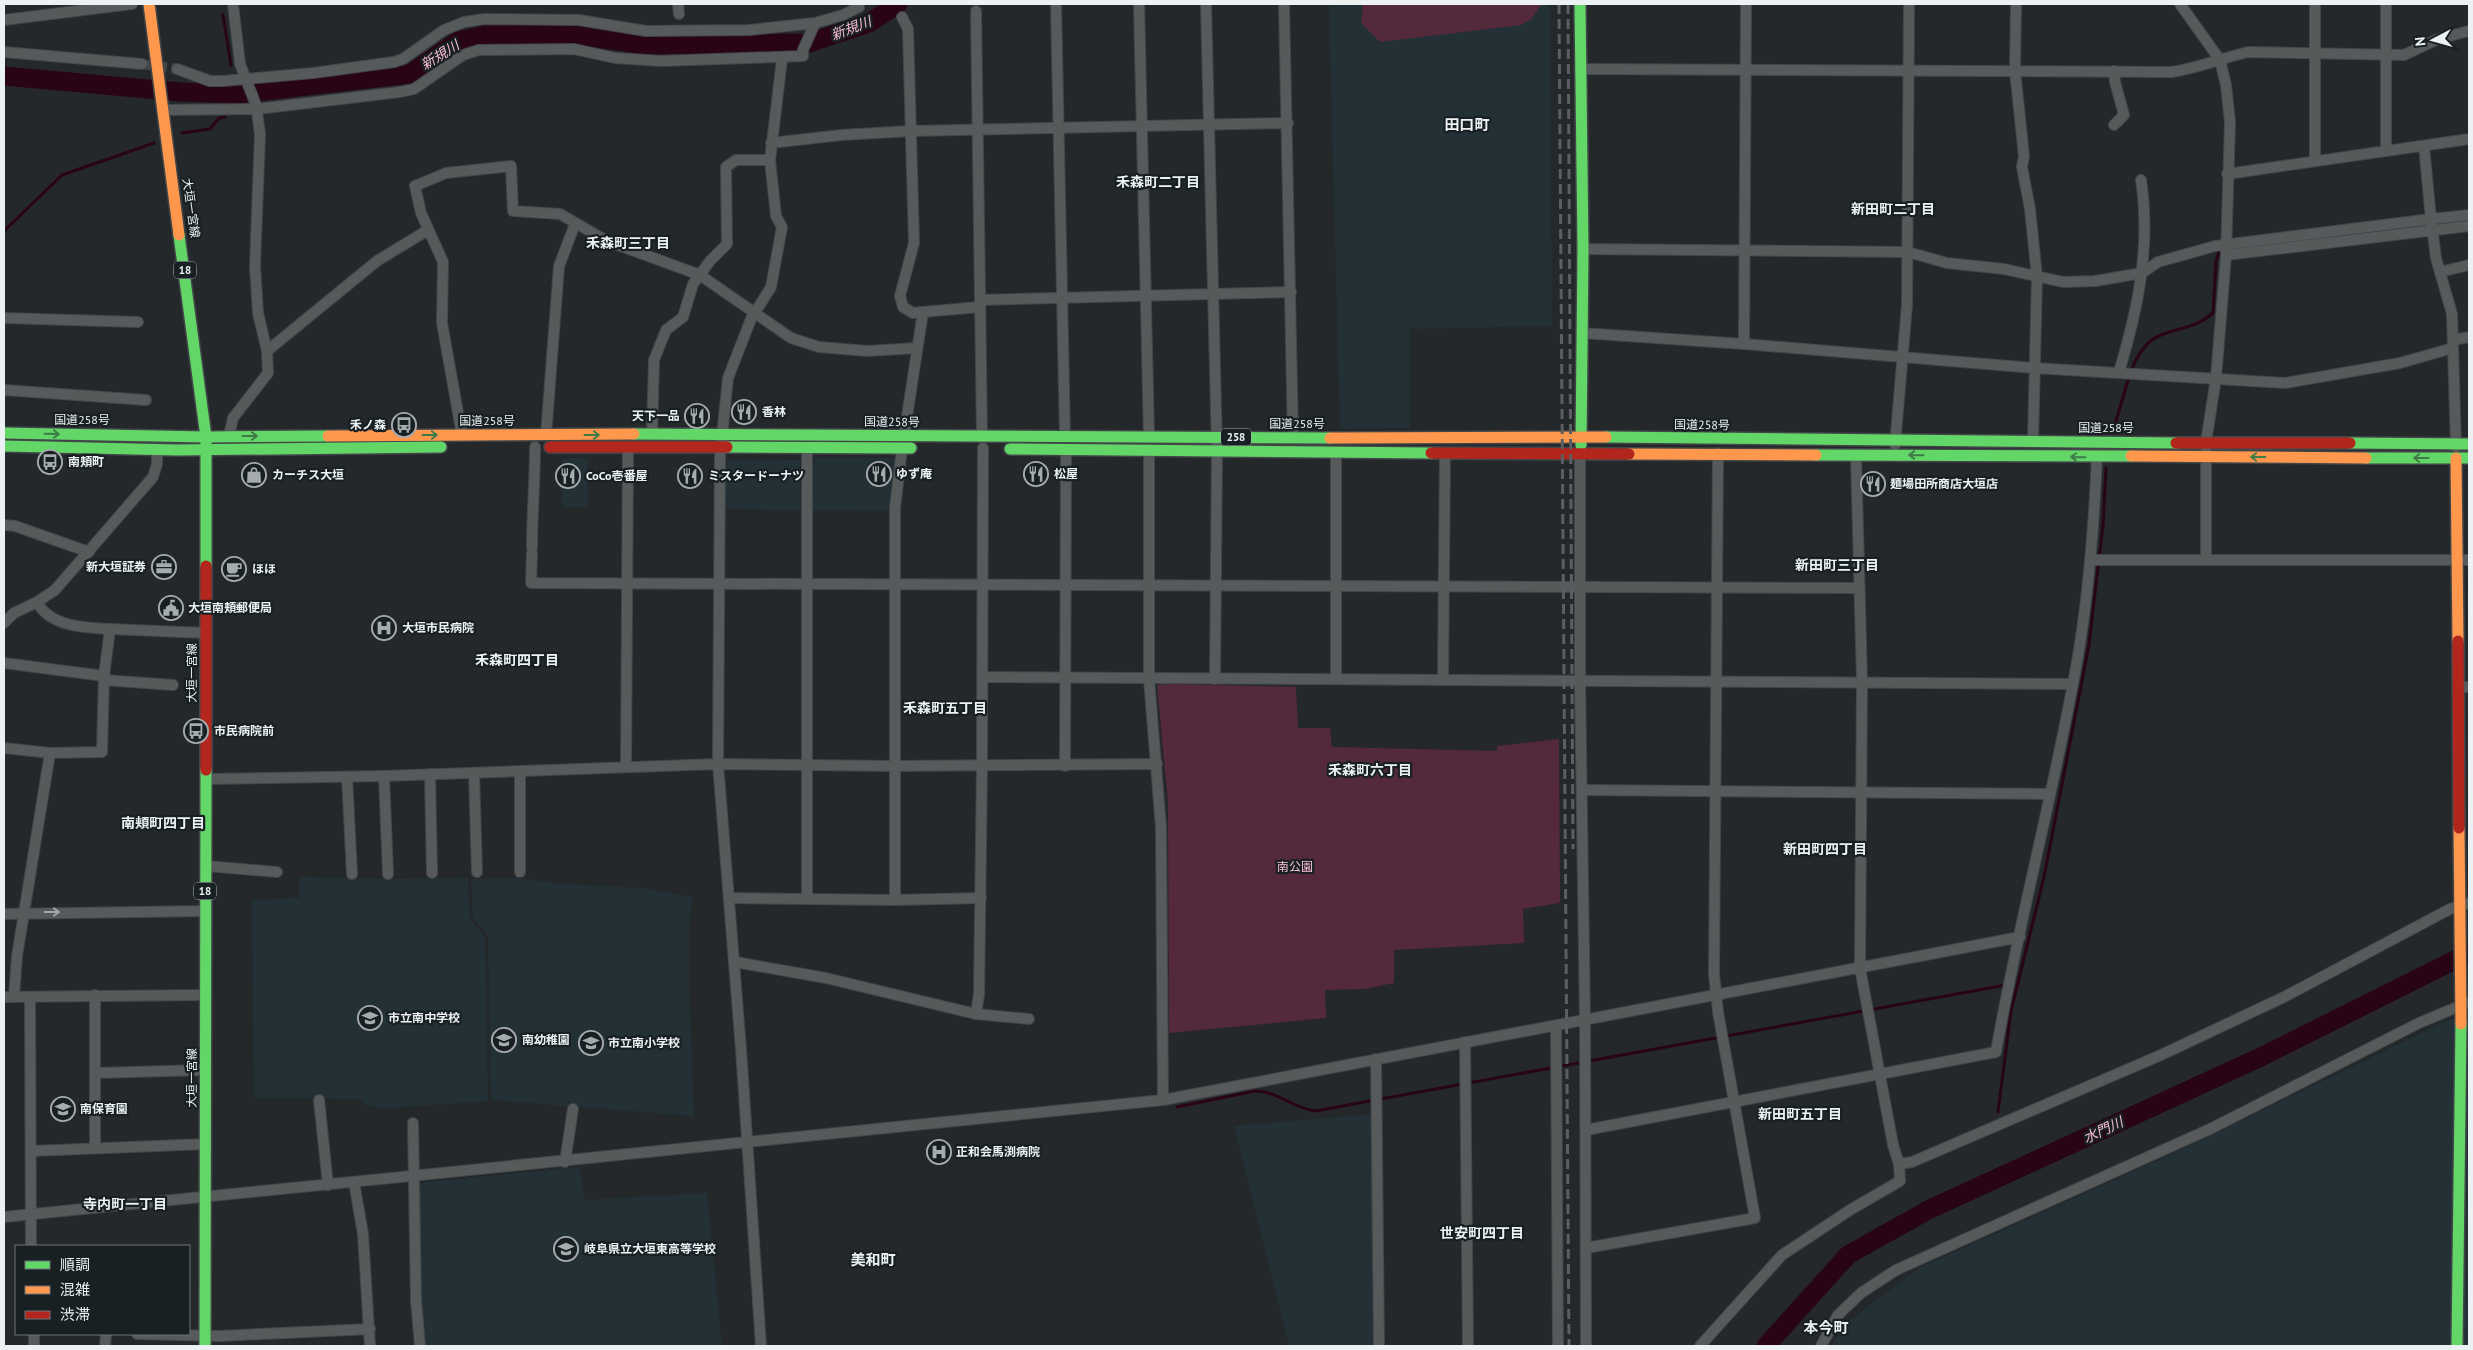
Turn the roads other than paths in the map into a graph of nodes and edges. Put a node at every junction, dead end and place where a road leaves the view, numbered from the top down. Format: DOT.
graph roads {
  1 [pos="132,4"];
  2 [pos="149,4"];
  3 [pos="233,4"];
  4 [pos="1056,4"];
  5 [pos="1139,4"];
  6 [pos="1206,4"];
  7 [pos="1284,4"];
  8 [pos="1580,4"];
  9 [pos="1746,4"];
  10 [pos="1909,4"];
  11 [pos="2016,4"];
  12 [pos="2180,4"];
  13 [pos="2315,4"];
  14 [pos="2386,4"];
  15 [pos="862,5"];
  16 [pos="976,11"];
  17 [pos="902,17"];
  18 [pos="4,20"];
  19 [pos="815,24"];
  20 [pos="2469,31"];
  21 [pos="4,52"];
  22 [pos="2314,54"];
  23 [pos="2386,55"];
  24 [pos="782,58"];
  25 [pos="2220,60"];
  26 [pos="142,64"];
  27 [pos="177,69"];
  28 [pos="1580,69"];
  29 [pos="1745,69"];
  30 [pos="2015,71"];
  31 [pos="2114,71"];
  32 [pos="1910,72"];
  33 [pos="247,81"];
  34 [pos="163,107"];
  35 [pos="256,107"];
  36 [pos="1288,123"];
  37 [pos="1209,125"];
  38 [pos="2114,125"];
  39 [pos="1142,126"];
  40 [pos="1060,127"];
  41 [pos="978,129"];
  42 [pos="911,131"];
  43 [pos="2469,139"];
  44 [pos="771,143"];
  45 [pos="2424,146"];
  46 [pos="2386,151"];
  47 [pos="770,160"];
  48 [pos="2316,160"];
  49 [pos="2227,174"];
  50 [pos="2142,180"];
  51 [pos="2469,215"];
  52 [pos="2431,219"];
  53 [pos="575,224"];
  54 [pos="2469,226"];
  55 [pos="428,230"];
  56 [pos="2432,230"];
  57 [pos="1583,249"];
  58 [pos="2226,250"];
  59 [pos="1744,251"];
  60 [pos="1908,252"];
  61 [pos="2469,265"];
  62 [pos="2440,272"];
  63 [pos="2142,273"];
  64 [pos="700,275"];
  65 [pos="2037,277"];
  66 [pos="1291,292"];
  67 [pos="1212,294"];
  68 [pos="1147,296"];
  69 [pos="1064,298"];
  70 [pos="980,303"];
  71 [pos="755,312"];
  72 [pos="923,312"];
  73 [pos="4,318"];
  74 [pos="138,322"];
  75 [pos="1582,333"];
  76 [pos="2469,337"];
  77 [pos="1744,344"];
  78 [pos="2453,344"];
  79 [pos="917,348"];
  80 [pos="267,351"];
  81 [pos="1903,358"];
  82 [pos="2034,368"];
  83 [pos="2119,372"];
  84 [pos="2216,378"];
  85 [pos="4,390"];
  86 [pos="146,400"];
  87 [pos="4,433"];
  88 [pos="722,433"];
  89 [pos="652,434"];
  90 [pos="462,435"];
  91 [pos="546,435"];
  92 [pos="229,436"];
  93 [pos="904,436"];
  94 [pos="1149,436"];
  95 [pos="206,437"];
  96 [pos="1065,437"];
  97 [pos="1216,437"];
  98 [pos="1292,437"];
  99 [pos="1583,437"];
  100 [pos="1895,440"];
  101 [pos="2032,441"];
  102 [pos="2206,442"];
  103 [pos="2456,444"];
  104 [pos="2469,444"];
  105 [pos="4,446"];
  106 [pos="987,446"];
  107 [pos="482,447"];
  108 [pos="530,447"];
  109 [pos="628,448"];
  110 [pos="720,448"];
  111 [pos="902,448"];
  112 [pos="920,448"];
  113 [pos="807,449"];
  114 [pos="157,450"];
  115 [pos="206,450"];
  116 [pos="1066,450"];
  117 [pos="1217,450"];
  118 [pos="1149,452"];
  119 [pos="1336,452"];
  120 [pos="1445,453"];
  121 [pos="1718,453"];
  122 [pos="1580,454"];
  123 [pos="1895,454"];
  124 [pos="1856,455"];
  125 [pos="2097,457"];
  126 [pos="2206,457"];
  127 [pos="2456,458"];
  128 [pos="2469,458"];
  129 [pos="4,526"];
  130 [pos="89,552"];
  131 [pos="2090,560"];
  132 [pos="2206,560"];
  133 [pos="2469,560"];
  134 [pos="2456,561"];
  135 [pos="627,582"];
  136 [pos="720,582"];
  137 [pos="806,583"];
  138 [pos="1066,583"];
  139 [pos="895,584"];
  140 [pos="983,584"];
  141 [pos="1149,584"];
  142 [pos="1217,586"];
  143 [pos="1336,586"];
  144 [pos="1444,586"];
  145 [pos="1580,587"];
  146 [pos="1716,588"];
  147 [pos="1859,588"];
  148 [pos="37,602"];
  149 [pos="4,623"];
  150 [pos="110,628"];
  151 [pos="206,633"];
  152 [pos="4,663"];
  153 [pos="983,677"];
  154 [pos="1066,677"];
  155 [pos="104,678"];
  156 [pos="1149,679"];
  157 [pos="1216,679"];
  158 [pos="1336,679"];
  159 [pos="1443,680"];
  160 [pos="1580,681"];
  161 [pos="1716,681"];
  162 [pos="1862,682"];
  163 [pos="2072,684"];
  164 [pos="173,685"];
  165 [pos="2464,687"];
  166 [pos="4,748"];
  167 [pos="50,752"];
  168 [pos="718,764"];
  169 [pos="1157,764"];
  170 [pos="806,765"];
  171 [pos="893,766"];
  172 [pos="982,766"];
  173 [pos="1066,766"];
  174 [pos="626,767"];
  175 [pos="520,772"];
  176 [pos="474,773"];
  177 [pos="430,774"];
  178 [pos="384,776"];
  179 [pos="347,777"];
  180 [pos="206,778"];
  181 [pos="2464,784"];
  182 [pos="1582,790"];
  183 [pos="1715,792"];
  184 [pos="1861,792"];
  185 [pos="2050,794"];
  186 [pos="206,866"];
  187 [pos="277,872"];
  188 [pos="477,872"];
  189 [pos="520,872"];
  190 [pos="432,873"];
  191 [pos="352,874"];
  192 [pos="388,874"];
  193 [pos="730,898"];
  194 [pos="807,898"];
  195 [pos="980,898"];
  196 [pos="894,900"];
  197 [pos="2463,907"];
  198 [pos="205,911"];
  199 [pos="24,912"];
  200 [pos="4,914"];
  201 [pos="2020,937"];
  202 [pos="735,962"];
  203 [pos="1860,968"];
  204 [pos="95,995"];
  205 [pos="205,995"];
  206 [pos="1715,995"];
  207 [pos="9,997"];
  208 [pos="30,997"];
  209 [pos="2464,1001"];
  210 [pos="976,1014"];
  211 [pos="1029,1020"];
  212 [pos="1585,1020"];
  213 [pos="1556,1026"];
  214 [pos="1465,1042"];
  215 [pos="1376,1060"];
  216 [pos="206,1070"];
  217 [pos="96,1073"];
  218 [pos="1881,1075"];
  219 [pos="319,1100"];
  220 [pos="1163,1100"];
  221 [pos="1734,1102"];
  222 [pos="572,1109"];
  223 [pos="412,1123"];
  224 [pos="1586,1130"];
  225 [pos="747,1143"];
  226 [pos="206,1144"];
  227 [pos="95,1148"];
  228 [pos="32,1151"];
  229 [pos="564,1162"];
  230 [pos="1899,1164"];
  231 [pos="414,1176"];
  232 [pos="354,1182"];
  233 [pos="328,1185"];
  234 [pos="206,1196"];
  235 [pos="31,1214"];
  236 [pos="4,1217"];
  237 [pos="31,1245"];
  238 [pos="1586,1248"];
  239 [pos="370,1329"];
  240 [pos="147,1335"];
  241 [pos="205,1341"];
  242 [pos="370,1346"];
  243 [pos="420,1346"];
  244 [pos="760,1346"];
  245 [pos="1380,1346"];
  246 [pos="1468,1346"];
  247 [pos="1558,1346"];
  248 [pos="1586,1346"];
  249 [pos="1700,1346"];
  250 [pos="1821,1346"];
  251 [pos="2457,1346"];
  1 -- 18 [label="street"];
  2 -- 34 [label="main road, 大垣一宮線 / 18"];
  3 -- 33 [label="street"];
  4 -- 40 [label="street"];
  5 -- 39 [label="street"];
  6 -- 37 [label="street"];
  7 -- 36 [label="street"];
  8 -- 28 [label="main road"];
  9 -- 29 [label="street"];
  10 -- 32 [label="street"];
  11 -- 30 [label="street"];
  12 -- 25 [label="street"];
  13 -- 22 [label="street"];
  14 -- 23 [label="street"];
  15 -- 19 [label="street"];
  16 -- 41 [label="street"];
  17 -- 42 [label="street"];
  19 -- 24 [label="street"];
  19 -- 33 [label="street"];
  20 -- 23 [label="street"];
  21 -- 26 [label="street"];
  22 -- 23 [label="street"];
  22 -- 25 [label="street"];
  22 -- 48 [label="street"];
  23 -- 46 [label="street"];
  24 -- 35 [label="street"];
  24 -- 44 [label="street"];
  25 -- 31 [label="street"];
  25 -- 49 [label="street"];
  27 -- 33 [label="street"];
  28 -- 29 [label="street"];
  28 -- 57 [label="main road"];
  29 -- 32 [label="street"];
  29 -- 59 [label="street"];
  30 -- 31 [label="street"];
  30 -- 32 [label="street"];
  30 -- 65 [label="street"];
  31 -- 38 [label="street"];
  32 -- 60 [label="street"];
  33 -- 35 [label="street"];
  34 -- 35 [label="street"];
  34 -- 95 [label="main road, 大垣一宮線 / 18"];
  35 -- 80 [label="street"];
  36 -- 37 [label="street"];
  36 -- 66 [label="street"];
  37 -- 39 [label="street"];
  37 -- 67 [label="street"];
  39 -- 40 [label="street"];
  39 -- 68 [label="street"];
  40 -- 41 [label="street"];
  40 -- 69 [label="street"];
  41 -- 42 [label="street"];
  41 -- 70 [label="street"];
  42 -- 44 [label="street"];
  42 -- 72 [label="street"];
  43 -- 45 [label="street"];
  44 -- 47 [label="street"];
  45 -- 46 [label="street"];
  45 -- 52 [label="street"];
  46 -- 48 [label="street"];
  47 -- 64 [label="street"];
  47 -- 71 [label="street"];
  48 -- 49 [label="street"];
  49 -- 58 [label="street"];
  50 -- 63 [label="street"];
  51 -- 52 [label="street"];
  52 -- 56 [label="street"];
  52 -- 58 [label="street"];
  53 -- 55 [label="street"];
  53 -- 64 [label="street"];
  53 -- 91 [label="street"];
  54 -- 56 [label="street"];
  55 -- 80 [label="street"];
  55 -- 90 [label="street"];
  56 -- 58 [label="street"];
  56 -- 62 [label="street"];
  57 -- 59 [label="street"];
  57 -- 75 [label="main road"];
  58 -- 63 [label="street"];
  58 -- 84 [label="street"];
  59 -- 60 [label="street"];
  59 -- 77 [label="street"];
  60 -- 65 [label="street"];
  60 -- 81 [label="street"];
  61 -- 62 [label="street"];
  62 -- 78 [label="street"];
  63 -- 65 [label="street"];
  63 -- 83 [label="street"];
  64 -- 71 [label="street"];
  64 -- 89 [label="street"];
  65 -- 82 [label="street"];
  66 -- 67 [label="street"];
  66 -- 98 [label="street"];
  67 -- 68 [label="street"];
  67 -- 97 [label="street"];
  68 -- 69 [label="street"];
  68 -- 94 [label="street"];
  69 -- 70 [label="street"];
  69 -- 96 [label="street"];
  70 -- 72 [label="street"];
  70 -- 106 [label="street"];
  71 -- 79 [label="street"];
  71 -- 88 [label="street"];
  72 -- 79 [label="street"];
  73 -- 74 [label="street"];
  75 -- 77 [label="street"];
  75 -- 99 [label="main road"];
  76 -- 78 [label="street"];
  77 -- 81 [label="street"];
  78 -- 84 [label="street"];
  78 -- 103 [label="street"];
  79 -- 93 [label="street"];
  80 -- 92 [label="street"];
  81 -- 82 [label="street"];
  81 -- 100 [label="street"];
  82 -- 83 [label="street"];
  82 -- 101 [label="street"];
  83 -- 84 [label="street"];
  84 -- 102 [label="street"];
  85 -- 86 [label="street"];
  87 -- 95 [label="main road, 国道258号 / 258, one-way"];
  88 -- 89 [label="main road, 国道258号 / 258"];
  88 -- 93 [label="main road, 国道258号 / 258"];
  88 -- 110 [label="street"];
  91 -- 89 [label="main road, 国道258号 / 258, one-way"];
  90 -- 91 [label="main road, 国道258号 / 258"];
  92 -- 90 [label="main road, 国道258号 / 258, one-way"];
  92 -- 95 [label="main road, 国道258号 / 258"];
  93 -- 106 [label="main road, 国道258号 / 258"];
  94 -- 96 [label="main road, 国道258号 / 258"];
  94 -- 97 [label="main road, 国道258号 / 258"];
  95 -- 115 [label="main road, 大垣一宮線 / 18"];
  96 -- 106 [label="main road, 国道258号 / 258"];
  97 -- 98 [label="main road, 国道258号 / 258"];
  97 -- 117 [label="street"];
  98 -- 99 [label="main road, 国道258号 / 258"];
  99 -- 100 [label="main road, 国道258号 / 258"];
  99 -- 122 [label="main road"];
  100 -- 101 [label="main road, 国道258号 / 258"];
  100 -- 123 [label="street"];
  101 -- 102 [label="main road, 国道258号 / 258"];
  102 -- 103 [label="main road, 国道258号 / 258"];
  102 -- 126 [label="street"];
  103 -- 104 [label="main road, 国道258号 / 258"];
  103 -- 127 [label="street"];
  105 -- 114 [label="main road"];
  106 -- 116 [label="main road, 国道258号 / 258"];
  106 -- 140 [label="street"];
  107 -- 115 [label="main road"];
  108 -- 109 [label="main road, 国道258号"];
  108 -- 135 [label="street"];
  109 -- 110 [label="main road, 国道258号"];
  109 -- 135 [label="street"];
  110 -- 113 [label="main road, 国道258号"];
  110 -- 136 [label="street"];
  111 -- 112 [label="main road, 国道258号"];
  111 -- 113 [label="main road, 国道258号"];
  111 -- 139 [label="street"];
  113 -- 137 [label="street"];
  114 -- 115 [label="main road"];
  114 -- 130 [label="street"];
  115 -- 151 [label="main road, 大垣一宮線 / 18"];
  116 -- 118 [label="main road, 国道258号 / 258"];
  116 -- 138 [label="street"];
  117 -- 118 [label="main road, 国道258号 / 258"];
  117 -- 119 [label="main road, 国道258号 / 258"];
  117 -- 142 [label="street"];
  118 -- 141 [label="street"];
  119 -- 120 [label="main road, 国道258号 / 258"];
  119 -- 143 [label="street"];
  120 -- 122 [label="main road, 国道258号 / 258"];
  120 -- 144 [label="street"];
  121 -- 122 [label="main road, 国道258号 / 258"];
  121 -- 124 [label="main road, 国道258号 / 258"];
  121 -- 146 [label="street"];
  122 -- 145 [label="street"];
  123 -- 124 [label="main road, 国道258号 / 258"];
  125 -- 123 [label="main road, 国道258号 / 258, one-way"];
  124 -- 147 [label="street"];
  125 -- 126 [label="main road, 国道258号 / 258"];
  125 -- 131 [label="street"];
  127 -- 126 [label="main road, 国道258号 / 258, one-way"];
  126 -- 132 [label="street"];
  127 -- 128 [label="main road, 国道258号 / 258"];
  127 -- 134 [label="main road"];
  129 -- 130 [label="street"];
  130 -- 148 [label="street"];
  131 -- 132 [label="street"];
  131 -- 163 [label="street"];
  132 -- 134 [label="street"];
  133 -- 134 [label="street"];
  134 -- 165 [label="main road"];
  135 -- 136 [label="street"];
  135 -- 174 [label="street"];
  136 -- 137 [label="street"];
  136 -- 168 [label="street"];
  137 -- 139 [label="street"];
  137 -- 170 [label="street"];
  138 -- 140 [label="street"];
  138 -- 141 [label="street"];
  138 -- 154 [label="street"];
  139 -- 140 [label="street"];
  139 -- 171 [label="street"];
  140 -- 153 [label="street"];
  141 -- 142 [label="street"];
  141 -- 156 [label="street"];
  142 -- 143 [label="street"];
  142 -- 157 [label="street"];
  143 -- 144 [label="street"];
  143 -- 158 [label="street"];
  144 -- 145 [label="street"];
  144 -- 159 [label="street"];
  145 -- 146 [label="street"];
  145 -- 160 [label="street"];
  146 -- 147 [label="street"];
  146 -- 161 [label="street"];
  147 -- 162 [label="street"];
  148 -- 149 [label="street"];
  148 -- 150 [label="street"];
  150 -- 151 [label="street"];
  150 -- 155 [label="street"];
  151 -- 180 [label="main road, 大垣一宮線 / 18"];
  152 -- 155 [label="street"];
  153 -- 154 [label="street"];
  153 -- 172 [label="street"];
  154 -- 156 [label="street"];
  154 -- 173 [label="street"];
  155 -- 164 [label="street"];
  155 -- 167 [label="street"];
  156 -- 157 [label="street"];
  156 -- 169 [label="street"];
  157 -- 158 [label="street"];
  158 -- 159 [label="street"];
  159 -- 160 [label="street"];
  160 -- 161 [label="street"];
  160 -- 182 [label="street"];
  161 -- 162 [label="street"];
  161 -- 183 [label="street"];
  162 -- 163 [label="street"];
  162 -- 184 [label="street"];
  163 -- 185 [label="street"];
  165 -- 181 [label="main road"];
  166 -- 167 [label="street"];
  167 -- 199 [label="street"];
  168 -- 170 [label="street"];
  168 -- 174 [label="street"];
  168 -- 193 [label="street"];
  169 -- 173 [label="street"];
  169 -- 220 [label="street"];
  170 -- 171 [label="street"];
  170 -- 194 [label="street"];
  171 -- 172 [label="street"];
  171 -- 196 [label="street"];
  172 -- 173 [label="street"];
  172 -- 195 [label="street"];
  174 -- 175 [label="street"];
  175 -- 176 [label="street"];
  175 -- 189 [label="street"];
  176 -- 177 [label="street"];
  176 -- 188 [label="street"];
  177 -- 178 [label="street"];
  177 -- 190 [label="street"];
  178 -- 179 [label="street"];
  178 -- 192 [label="street"];
  179 -- 180 [label="street"];
  179 -- 191 [label="street"];
  180 -- 186 [label="main road, 大垣一宮線 / 18"];
  181 -- 197 [label="main road"];
  182 -- 183 [label="street"];
  182 -- 212 [label="street"];
  183 -- 184 [label="street"];
  183 -- 206 [label="street"];
  184 -- 185 [label="street"];
  184 -- 203 [label="street"];
  185 -- 201 [label="street"];
  186 -- 187 [label="street"];
  186 -- 198 [label="main road, 大垣一宮線 / 18"];
  193 -- 194 [label="street"];
  193 -- 202 [label="street"];
  194 -- 196 [label="street"];
  195 -- 196 [label="street"];
  195 -- 210 [label="street"];
  197 -- 209 [label="main road"];
  197 -- 230 [label="street"];
  199 -- 198 [label="street, one-way"];
  198 -- 205 [label="main road, 大垣一宮線 / 18"];
  199 -- 200 [label="street"];
  199 -- 207 [label="street"];
  201 -- 203 [label="street"];
  201 -- 218 [label="street"];
  202 -- 210 [label="street"];
  202 -- 225 [label="street"];
  203 -- 206 [label="street"];
  203 -- 218 [label="street"];
  204 -- 205 [label="street"];
  204 -- 208 [label="street"];
  204 -- 217 [label="street"];
  205 -- 216 [label="main road, 大垣一宮線 / 18"];
  206 -- 212 [label="street"];
  206 -- 221 [label="street"];
  207 -- 208 [label="street"];
  208 -- 228 [label="street"];
  209 -- 250 [label="street"];
  209 -- 251 [label="main road"];
  210 -- 211 [label="street"];
  212 -- 213 [label="street"];
  212 -- 224 [label="street"];
  213 -- 214 [label="street"];
  213 -- 247 [label="street"];
  214 -- 215 [label="street"];
  214 -- 246 [label="street"];
  215 -- 220 [label="street"];
  215 -- 245 [label="street"];
  216 -- 217 [label="street"];
  216 -- 226 [label="main road, 大垣一宮線 / 18"];
  217 -- 227 [label="street"];
  218 -- 221 [label="street"];
  218 -- 230 [label="street"];
  219 -- 233 [label="street"];
  220 -- 225 [label="street"];
  221 -- 224 [label="street"];
  221 -- 238 [label="street"];
  222 -- 229 [label="street"];
  223 -- 231 [label="street"];
  224 -- 238 [label="street"];
  225 -- 229 [label="street"];
  225 -- 244 [label="street"];
  226 -- 227 [label="street"];
  226 -- 234 [label="main road, 大垣一宮線 / 18"];
  227 -- 228 [label="street"];
  228 -- 235 [label="street"];
  229 -- 231 [label="street"];
  230 -- 249 [label="street"];
  231 -- 232 [label="street"];
  231 -- 243 [label="street"];
  232 -- 233 [label="street"];
  232 -- 239 [label="street"];
  233 -- 234 [label="street"];
  234 -- 235 [label="street"];
  234 -- 241 [label="main road, 大垣一宮線 / 18"];
  235 -- 236 [label="street"];
  235 -- 237 [label="street"];
  238 -- 248 [label="street"];
  239 -- 241 [label="street"];
  239 -- 242 [label="street"];
  240 -- 241 [label="street"];
}
